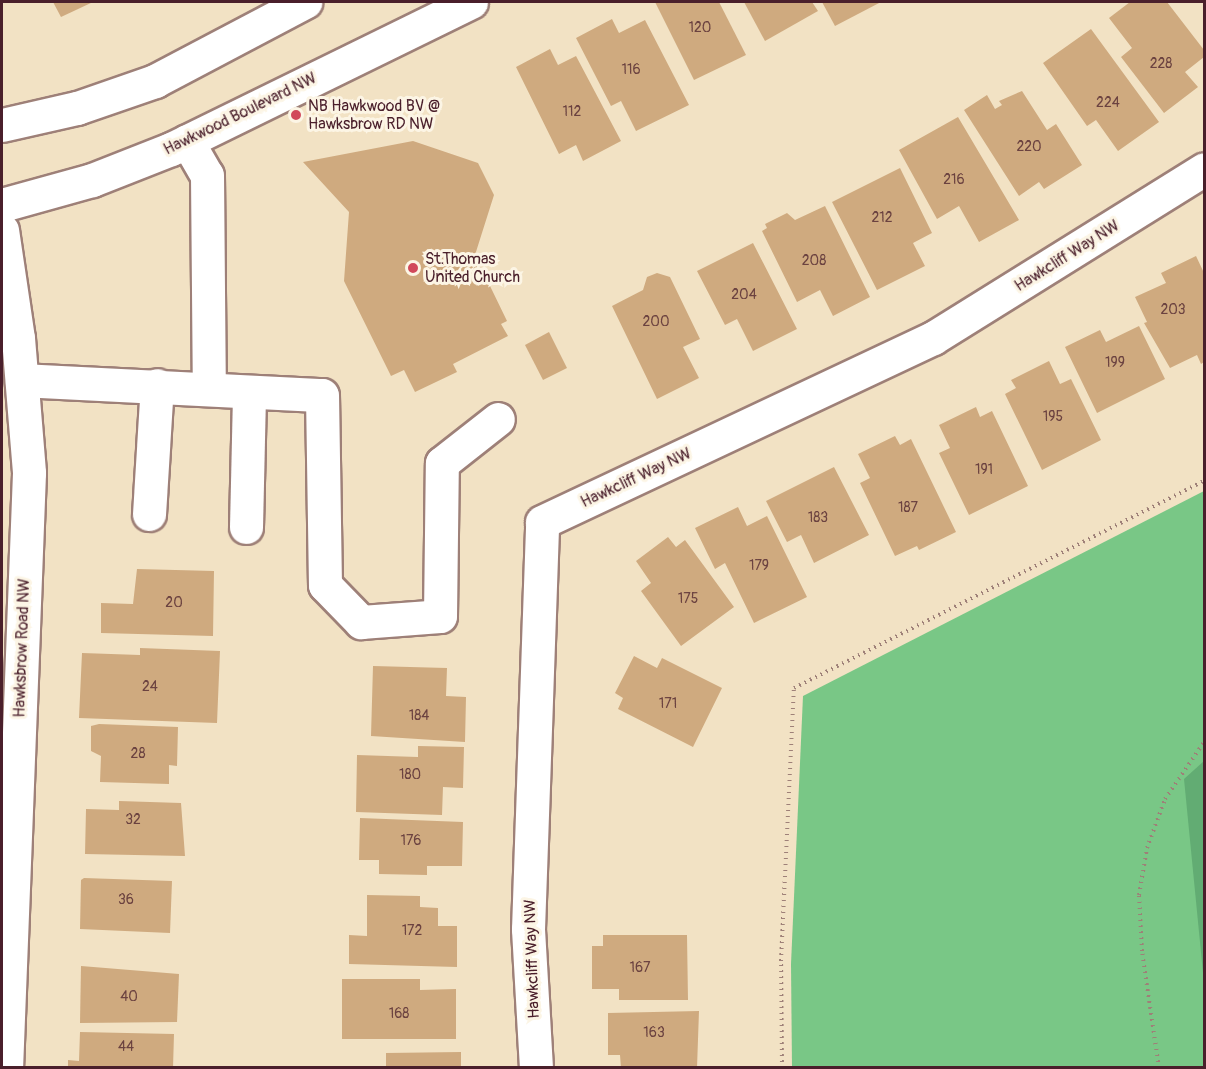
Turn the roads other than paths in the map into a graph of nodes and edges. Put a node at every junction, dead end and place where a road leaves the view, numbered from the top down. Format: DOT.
graph roads {
  1 [pos="305,2"];
  2 [pos="471,2"];
  3 [pos="2,125"];
  4 [pos="187,141"];
  5 [pos="1204,169"];
  6 [pos="2,205"];
  7 [pos="2,230"];
  8 [pos="22,380"];
  9 [pos="157,385"];
  10 [pos="209,389"];
  11 [pos="249,393"];
  12 [pos="498,419"];
  13 [pos="149,514"];
  14 [pos="246,527"];
  15 [pos="6,1068"];
  16 [pos="536,1068"];
  1 -- 3 [label="street"];
  2 -- 4 [label="street, Hawkwood Boulevard NW"];
  4 -- 6 [label="street, Hawkwood Boulevard NW"];
  4 -- 10 [label="street"];
  5 -- 16 [label="street, Hawkcliff Way NW"];
  7 -- 8 [label="street, Hawksbrow Road NW"];
  8 -- 9 [label="street"];
  8 -- 15 [label="street, Hawksbrow Road NW"];
  9 -- 10 [label="street"];
  9 -- 13 [label="street"];
  10 -- 11 [label="street"];
  11 -- 12 [label="street"];
  11 -- 14 [label="street"];
}
